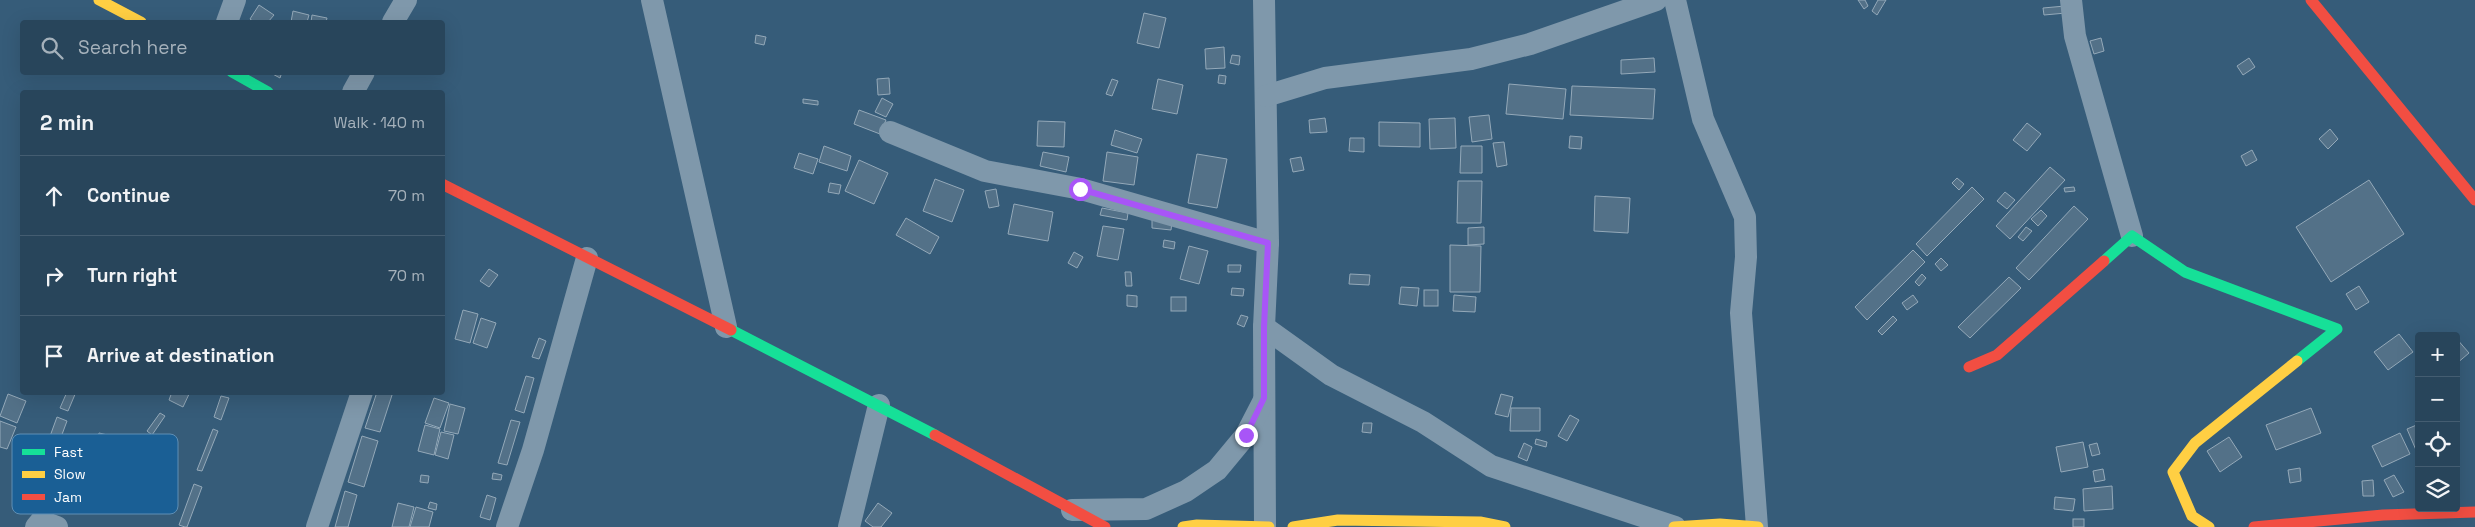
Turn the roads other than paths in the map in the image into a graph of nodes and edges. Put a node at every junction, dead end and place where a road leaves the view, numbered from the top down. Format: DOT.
graph roads {
  1 [pos="98,0"];
  2 [pos="235,0"];
  3 [pos="406,0"];
  4 [pos="652,0"];
  5 [pos="1264,0"];
  6 [pos="1656,0"];
  7 [pos="1676,0"];
  8 [pos="2071,0"];
  9 [pos="2311,0"];
  10 [pos="137,20"];
  11 [pos="228,20"];
  12 [pos="394,20"];
  13 [pos="237,75"];
  14 [pos="362,75"];
  15 [pos="264,90"];
  16 [pos="354,90"];
  17 [pos="1266,96"];
  18 [pos="890,132"];
  19 [pos="445,186"];
  20 [pos="2475,200"];
  21 [pos="2132,236"];
  22 [pos="1268,243"];
  23 [pos="587,258"];
  24 [pos="726,327"];
  25 [pos="1264,327"];
  26 [pos="1969,367"];
  27 [pos="361,395"];
  28 [pos="1264,398"];
  29 [pos="879,404"];
  30 [pos="1071,510"];
  31 [pos="2475,512"];
  32 [pos="36,527"];
  33 [pos="57,527"];
  34 [pos="317,527"];
  35 [pos="507,527"];
  36 [pos="849,527"];
  37 [pos="1105,527"];
  38 [pos="1183,527"];
  39 [pos="1265,527"];
  40 [pos="1270,527"];
  41 [pos="1293,527"];
  42 [pos="1505,527"];
  43 [pos="1674,527"];
  44 [pos="1757,527"];
  45 [pos="2209,527"];
  46 [pos="2254,527"];
  1 -- 10 [label="street"];
  2 -- 11 [label="street"];
  3 -- 12 [label="street"];
  4 -- 24 [label="street"];
  5 -- 17 [label="street"];
  6 -- 17 [label="street"];
  7 -- 44 [label="street"];
  8 -- 21 [label="street"];
  9 -- 20 [label="street"];
  13 -- 15 [label="street"];
  14 -- 16 [label="street"];
  17 -- 22 [label="street"];
  18 -- 22 [label="street"];
  19 -- 23 [label="street"];
  21 -- 26 [label="street"];
  21 -- 45 [label="street"];
  22 -- 25 [label="street"];
  23 -- 24 [label="street"];
  23 -- 35 [label="street"];
  24 -- 29 [label="street"];
  25 -- 28 [label="street"];
  25 -- 43 [label="street"];
  27 -- 34 [label="street"];
  28 -- 30 [label="street"];
  28 -- 39 [label="street"];
  29 -- 30 [label="street"];
  29 -- 36 [label="street"];
  30 -- 37 [label="street"];
  31 -- 46 [label="street"];
  32 -- 33 [label="street"];
  38 -- 39 [label="street"];
  39 -- 40 [label="street"];
  41 -- 42 [label="street"];
  43 -- 44 [label="street"];
}
